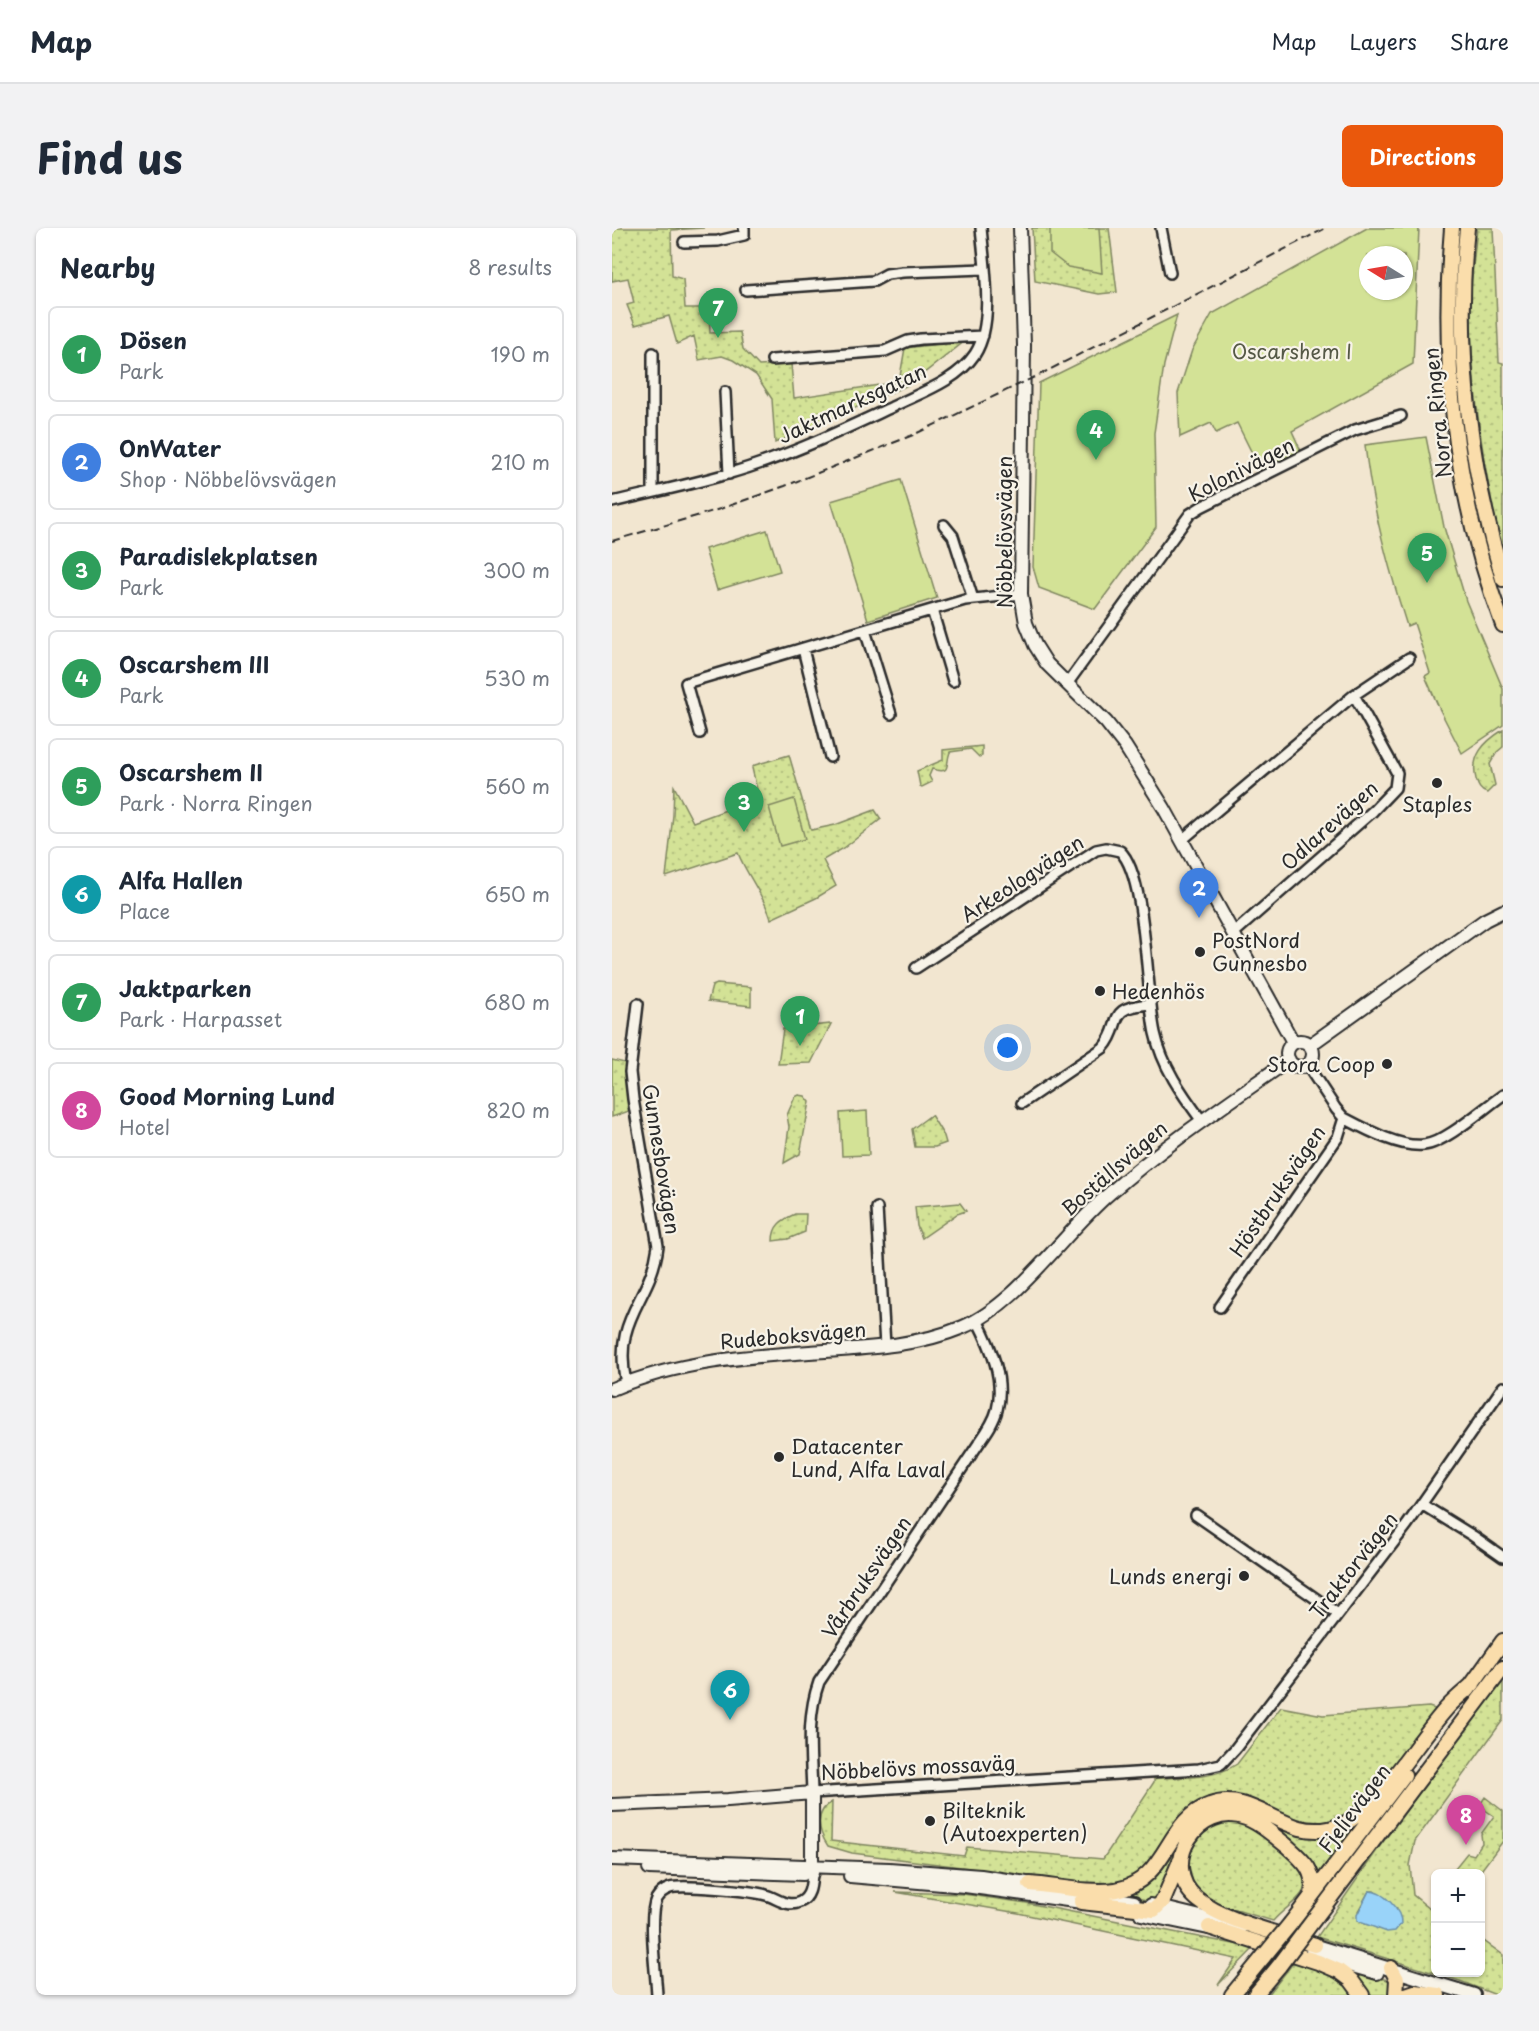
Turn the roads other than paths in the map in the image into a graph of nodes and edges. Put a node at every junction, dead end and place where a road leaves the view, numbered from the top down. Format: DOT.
graph roads {
  1 [pos="744,228"];
  2 [pos="981,228"];
  3 [pos="1020,228"];
  4 [pos="1161,228"];
  5 [pos="1452,228"];
  6 [pos="1467,228"];
  7 [pos="684,242"];
  8 [pos="984,268"];
  9 [pos="1170,273"];
  10 [pos="746,290"];
  11 [pos="983,336"];
  12 [pos="653,353"];
  13 [pos="772,360"];
  14 [pos="724,392"];
  15 [pos="1401,416"];
  16 [pos="729,474"];
  17 [pos="653,492"];
  18 [pos="612,502"];
  19 [pos="944,525"];
  20 [pos="1503,579"];
  21 [pos="1021,594"];
  22 [pos="973,599"];
  23 [pos="932,610"];
  24 [pos="1503,625"];
  25 [pos="865,630"];
  26 [pos="802,649"];
  27 [pos="1409,658"];
  28 [pos="953,681"];
  29 [pos="1067,684"];
  30 [pos="1354,695"];
  31 [pos="891,714"];
  32 [pos="700,733"];
  33 [pos="830,757"];
  34 [pos="1182,840"];
  35 [pos="1503,903"];
  36 [pos="1497,913"];
  37 [pos="1234,933"];
  38 [pos="916,968"];
  39 [pos="638,1004"];
  40 [pos="1150,1004"];
  41 [pos="1293,1042"];
  42 [pos="1310,1045"];
  43 [pos="1289,1060"];
  44 [pos="1307,1065"];
  45 [pos="1503,1095"];
  46 [pos="1022,1103"];
  47 [pos="1344,1118"];
  48 [pos="1202,1121"];
  49 [pos="877,1208"];
  50 [pos="1220,1307"];
  51 [pos="977,1320"];
  52 [pos="885,1346"];
  53 [pos="626,1383"];
  54 [pos="1503,1387"];
  55 [pos="612,1389"];
  56 [pos="1423,1505"];
  57 [pos="1196,1515"];
  58 [pos="1473,1536"];
  59 [pos="1503,1549"];
  60 [pos="1503,1557"];
  61 [pos="1338,1614"];
  62 [pos="1503,1641"];
  63 [pos="1503,1668"];
  64 [pos="1473,1684"];
  65 [pos="1225,1760"];
  66 [pos="812,1793"];
  67 [pos="612,1805"];
  68 [pos="612,1859"];
  69 [pos="1180,1860"];
  70 [pos="612,1867"];
  71 [pos="812,1870"];
  72 [pos="1030,1884"];
  73 [pos="1312,1895"];
  74 [pos="1081,1902"];
  75 [pos="1159,1906"];
  76 [pos="1209,1927"];
  77 [pos="1315,1945"];
  78 [pos="1274,1971"];
  79 [pos="1394,1974"];
  80 [pos="657,1995"];
  81 [pos="1232,1995"];
  82 [pos="1255,1995"];
  83 [pos="1261,1995"];
  84 [pos="1362,1995"];
  85 [pos="1396,1995"];
  86 [pos="1406,1995"];
  87 [pos="1438,1995"];
  88 [pos="1450,1995"];
  89 [pos="1473,1995"];
  1 -- 7 [label="street"];
  2 -- 8 [label="street, Jaktmarksgatan"];
  3 -- 21 [label="street, Nöbbelövsvägen"];
  4 -- 9 [label="street"];
  5 -- 24 [label="main road, Norra Ringen"];
  6 -- 20 [label="main road, Norra Ringen"];
  8 -- 10 [label="street"];
  8 -- 11 [label="street, Jaktmarksgatan"];
  11 -- 13 [label="street"];
  11 -- 16 [label="street, Jaktmarksgatan"];
  12 -- 17 [label="street"];
  14 -- 16 [label="street"];
  15 -- 29 [label="street, Kolonivägen"];
  16 -- 17 [label="street, Jaktmarksgatan"];
  17 -- 18 [label="street, Jaktmarksgatan"];
  19 -- 22 [label="street"];
  21 -- 22 [label="street"];
  21 -- 29 [label="street, Nöbbelövsvägen"];
  22 -- 23 [label="street"];
  23 -- 25 [label="street"];
  23 -- 28 [label="street"];
  25 -- 26 [label="street"];
  25 -- 31 [label="street"];
  26 -- 32 [label="street"];
  26 -- 33 [label="street"];
  27 -- 30 [label="street"];
  29 -- 34 [label="street, Nöbbelövsvägen"];
  30 -- 34 [label="street"];
  30 -- 37 [label="street, Odlarevägen"];
  34 -- 37 [label="street, Nöbbelövsvägen"];
  35 -- 36 [label="street"];
  36 -- 42 [label="street"];
  37 -- 41 [label="street, Nöbbelövsvägen"];
  38 -- 40 [label="street, Arkeologvägen"];
  39 -- 53 [label="street, Gunnesbovägen"];
  40 -- 46 [label="street"];
  40 -- 48 [label="street, Arkeologvägen"];
  41 -- 42 [label="street"];
  41 -- 43 [label="street"];
  42 -- 44 [label="street"];
  43 -- 44 [label="street"];
  43 -- 48 [label="street, Boställsvägen"];
  44 -- 47 [label="street, Höstbruksvägen"];
  45 -- 47 [label="street"];
  47 -- 50 [label="street, Höstbruksvägen"];
  48 -- 51 [label="street, Boställsvägen"];
  49 -- 52 [label="street"];
  51 -- 52 [label="street, Rudeboksvägen"];
  51 -- 66 [label="street, Vårbruksvägen"];
  52 -- 53 [label="street, Rudeboksvägen"];
  53 -- 55 [label="street, Rudeboksvägen"];
  54 -- 56 [label="street, Traktorvägen"];
  56 -- 58 [label="street"];
  56 -- 61 [label="street, Traktorvägen"];
  57 -- 61 [label="street"];
  58 -- 59 [label="street"];
  58 -- 60 [label="street"];
  61 -- 65 [label="street, Traktorvägen"];
  62 -- 64 [label="main road, Fjelievägen"];
  63 -- 78 [label="main road, Fjelievägen, bridge"];
  64 -- 72 [label="main road"];
  64 -- 73 [label="main road, Fjelievägen"];
  65 -- 66 [label="street, Nöbbelövs mossaväg"];
  66 -- 67 [label="street, Nöbbelövs mossaväg"];
  66 -- 71 [label="street, Vårbruksvägen"];
  68 -- 71 [label="street"];
  69 -- 73 [label="main road"];
  69 -- 75 [label="main road"];
  69 -- 77 [label="main road"];
  70 -- 71 [label="street"];
  71 -- 72 [label="street"];
  71 -- 74 [label="street"];
  71 -- 80 [label="street"];
  72 -- 75 [label="street"];
  73 -- 81 [label="main road, Fjelievägen, bridge"];
  74 -- 75 [label="main road"];
  74 -- 76 [label="street"];
  75 -- 77 [label="street"];
  76 -- 79 [label="street"];
  76 -- 84 [label="main road"];
  77 -- 79 [label="street"];
  78 -- 82 [label="main road, Fjelievägen"];
  78 -- 83 [label="main road"];
  79 -- 85 [label="main road"];
  79 -- 88 [label="street"];
  79 -- 89 [label="street"];
  86 -- 87 [label="main road"];
}
